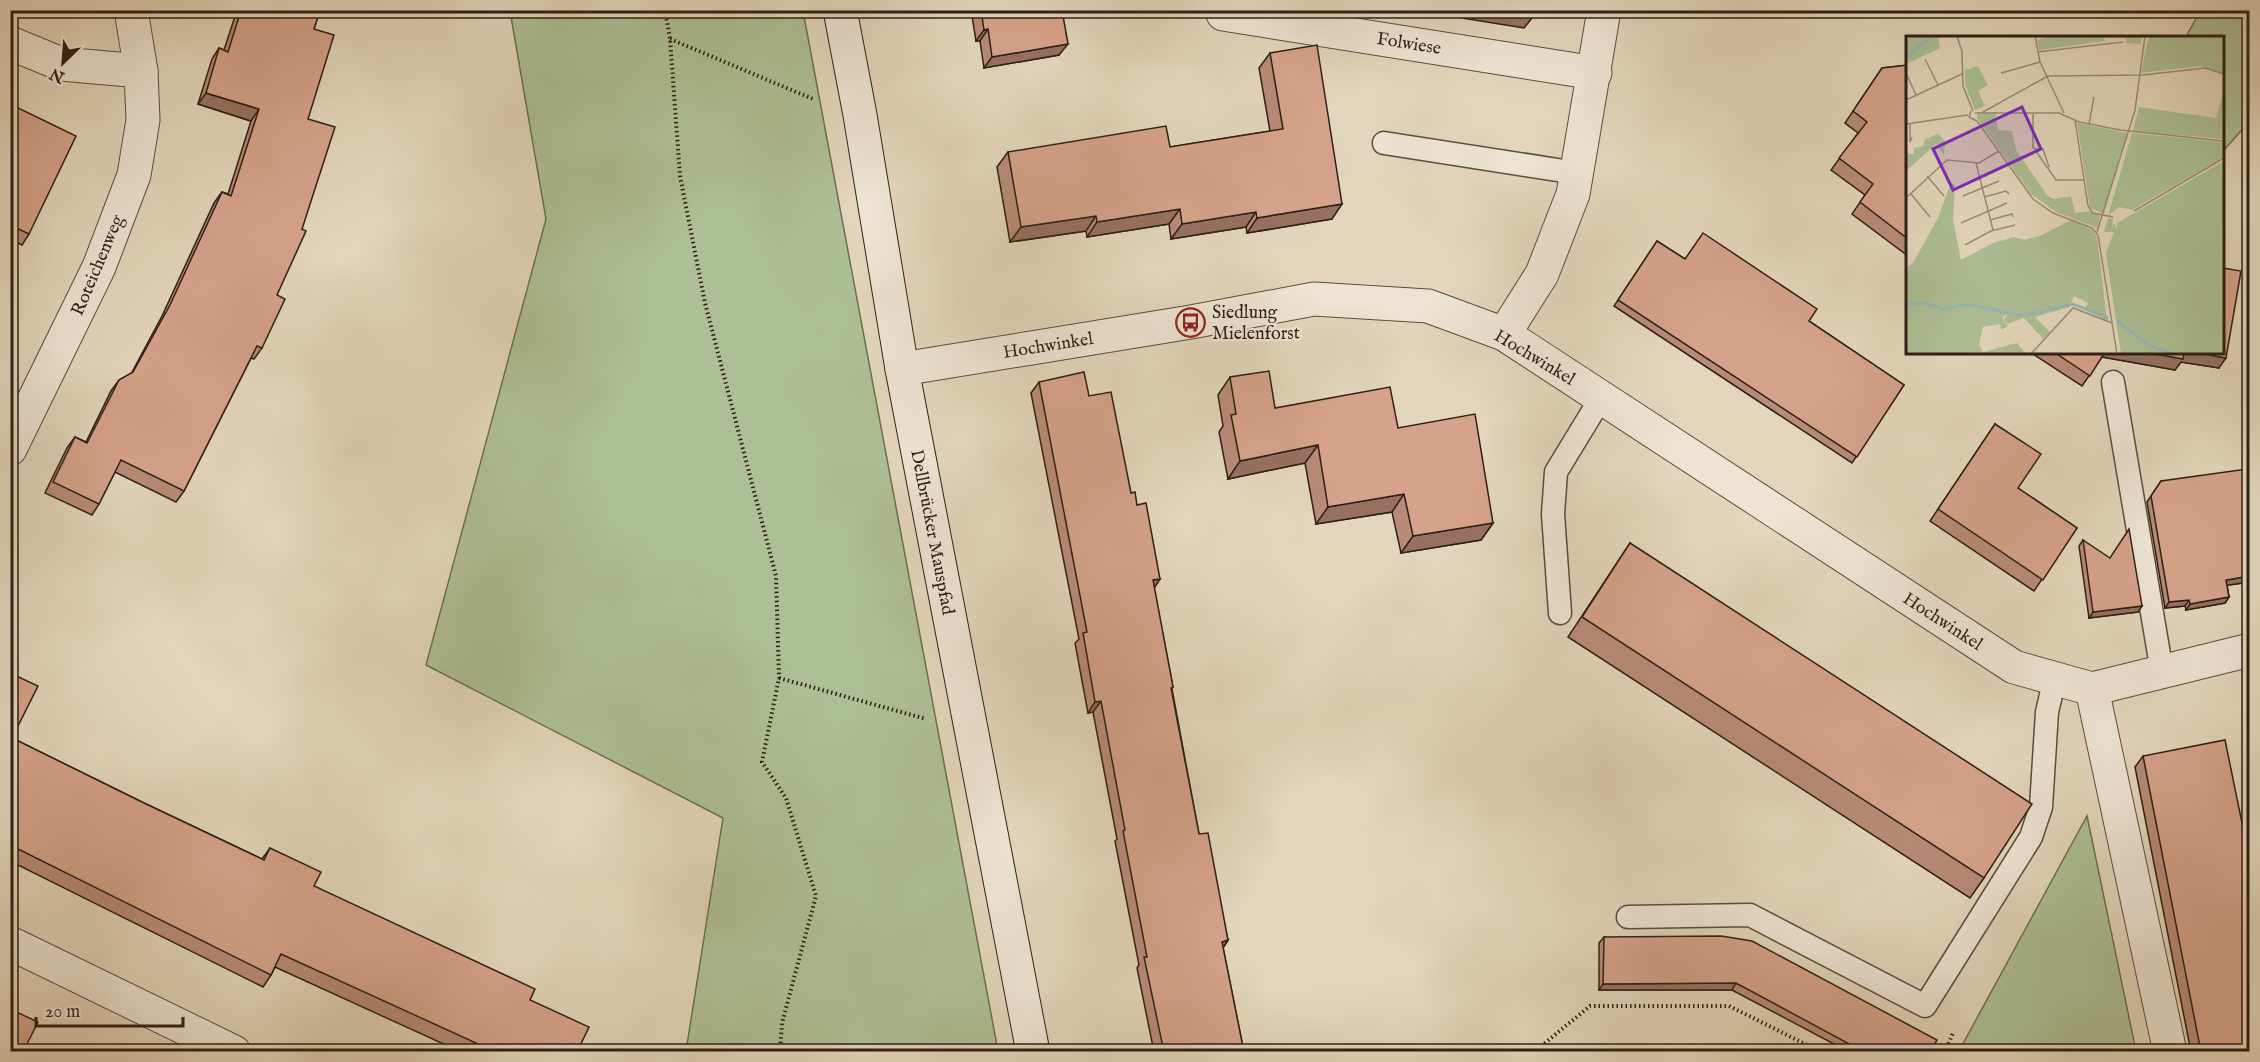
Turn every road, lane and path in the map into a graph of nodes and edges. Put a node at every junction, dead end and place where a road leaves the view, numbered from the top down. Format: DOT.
graph roads {
  1 [pos="131,10"];
  2 [pos="664,10"];
  3 [pos="840,10"];
  4 [pos="1604,10"];
  5 [pos="1223,14"];
  6 [pos="670,39"];
  7 [pos="10,43"];
  8 [pos="141,71"];
  9 [pos="1595,73"];
  10 [pos="860,119"];
  11 [pos="1384,143"];
  12 [pos="1577,172"];
  13 [pos="1504,334"];
  14 [pos="902,369"];
  15 [pos="2113,382"];
  16 [pos="1601,398"];
  17 [pos="10,449"];
  18 [pos="1560,613"];
  19 [pos="2250,651"];
  20 [pos="2162,672"];
  21 [pos="779,678"];
  22 [pos="2055,678"];
  23 [pos="2092,689"];
  24 [pos="972,732"];
  25 [pos="1628,917"];
  26 [pos="10,943"];
  27 [pos="234,1052"];
  28 [pos="780,1052"];
  29 [pos="1033,1052"];
  30 [pos="1534,1052"];
  31 [pos="1821,1052"];
  32 [pos="2170,1052"];
  1 -- 8 [label="street, Roteichenweg"];
  2 -- 6 [label="path"];
  3 -- 10 [label="street, Dellbrücker Mauspfad"];
  4 -- 9 [label="street"];
  5 -- 9 [label="street, Folwiese"];
  6 -- 10 [label="path"];
  6 -- 21 [label="path"];
  7 -- 8 [label="street"];
  8 -- 17 [label="street, Roteichenweg"];
  9 -- 12 [label="street"];
  10 -- 14 [label="street, Dellbrücker Mauspfad"];
  11 -- 12 [label="lane"];
  12 -- 13 [label="street"];
  13 -- 14 [label="street, Hochwinkel"];
  13 -- 16 [label="street, Hochwinkel"];
  14 -- 24 [label="street, Dellbrücker Mauspfad"];
  15 -- 20 [label="lane"];
  16 -- 18 [label="lane"];
  16 -- 22 [label="street, Hochwinkel"];
  19 -- 20 [label="street"];
  20 -- 23 [label="street"];
  21 -- 24 [label="path"];
  21 -- 28 [label="path"];
  22 -- 23 [label="street, Hochwinkel"];
  22 -- 25 [label="lane"];
  23 -- 32 [label="street"];
  24 -- 29 [label="street, Dellbrücker Mauspfad"];
  26 -- 27 [label="street"];
  30 -- 31 [label="path"];
}
